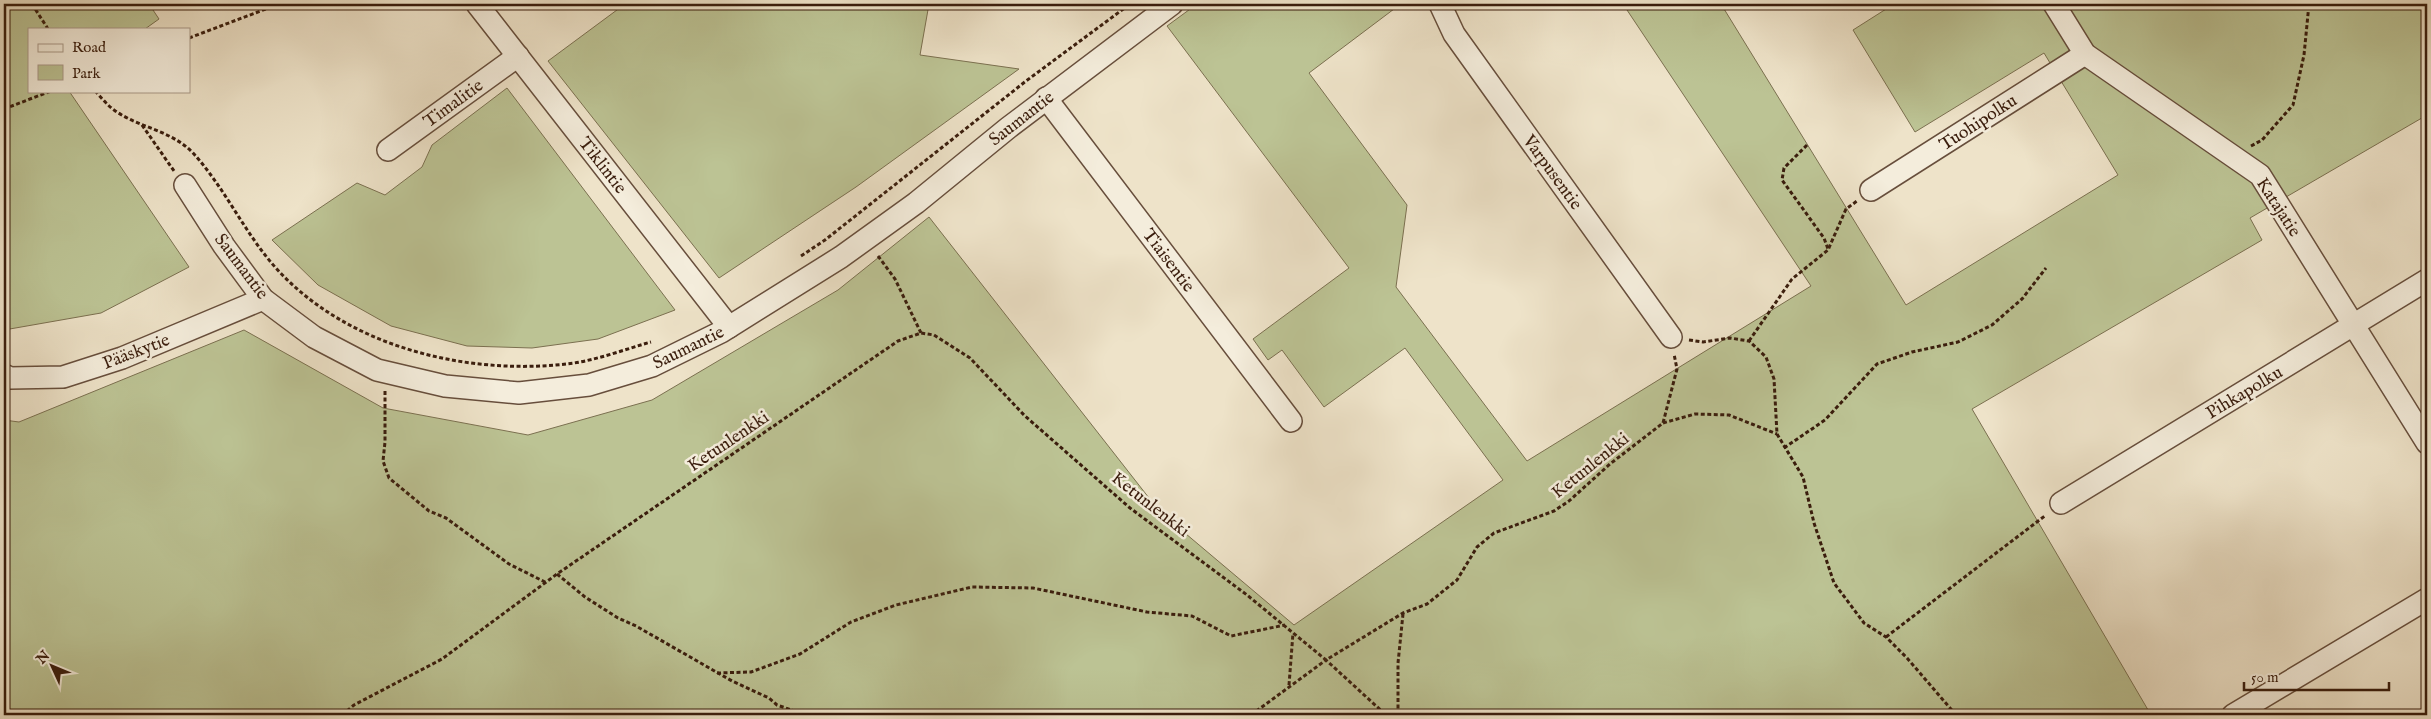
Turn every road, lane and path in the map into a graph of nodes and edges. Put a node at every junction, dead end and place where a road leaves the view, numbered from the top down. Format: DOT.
graph roads {
  1 [pos="32,4"];
  2 [pos="279,4"];
  3 [pos="477,4"];
  4 [pos="1130,4"];
  5 [pos="1172,4"];
  6 [pos="1440,4"];
  7 [pos="2054,4"];
  8 [pos="2309,4"];
  9 [pos="47,28"];
  10 [pos="190,38"];
  11 [pos="2085,54"];
  12 [pos="518,56"];
  13 [pos="49,92"];
  14 [pos="97,92"];
  15 [pos="1046,98"];
  16 [pos="4,109"];
  17 [pos="142,124"];
  18 [pos="1807,145"];
  19 [pos="388,150"];
  20 [pos="2233,157"];
  21 [pos="185,185"];
  22 [pos="1871,190"];
  23 [pos="866,239"];
  24 [pos="1828,250"];
  25 [pos="800,257"];
  26 [pos="2046,268"];
  27 [pos="2427,280"];
  28 [pos="263,299"];
  29 [pos="2354,325"];
  30 [pos="729,327"];
  31 [pos="921,333"];
  32 [pos="1671,337"];
  33 [pos="655,341"];
  34 [pos="1749,341"];
  35 [pos="385,372"];
  36 [pos="4,376"];
  37 [pos="1292,421"];
  38 [pos="1662,423"];
  39 [pos="1777,434"];
  40 [pos="2427,443"];
  41 [pos="1784,448"];
  42 [pos="2061,503"];
  43 [pos="557,574"];
  44 [pos="545,582"];
  45 [pos="2427,599"];
  46 [pos="1403,613"];
  47 [pos="1284,625"];
  48 [pos="1293,633"];
  49 [pos="1886,637"];
  50 [pos="1326,660"];
  51 [pos="717,672"];
  52 [pos="1289,686"];
  53 [pos="342,715"];
  54 [pos="806,715"];
  55 [pos="1251,715"];
  56 [pos="1386,715"];
  57 [pos="1398,715"];
  58 [pos="1956,715"];
  59 [pos="2233,715"];
  1 -- 9 [label="path"];
  2 -- 10 [label="path"];
  3 -- 12 [label="street, Tiklintie"];
  4 -- 25 [label="path"];
  5 -- 15 [label="street, Saumantie"];
  6 -- 32 [label="street, Varpusentie"];
  7 -- 11 [label="street, Katajatie"];
  8 -- 20 [label="path"];
  11 -- 20 [label="street, Katajatie"];
  11 -- 22 [label="street, Tuohipolku"];
  12 -- 19 [label="street, Timalitie"];
  12 -- 30 [label="street, Tiklintie"];
  13 -- 16 [label="path"];
  14 -- 17 [label="path"];
  15 -- 23 [label="street, Saumantie"];
  15 -- 37 [label="street, Tiaisentie"];
  17 -- 21 [label="path"];
  17 -- 33 [label="path"];
  18 -- 24 [label="path"];
  20 -- 29 [label="street, Katajatie"];
  21 -- 28 [label="street, Saumantie"];
  22 -- 24 [label="path"];
  23 -- 30 [label="street, Saumantie"];
  23 -- 31 [label="path"];
  24 -- 34 [label="path"];
  26 -- 41 [label="path"];
  27 -- 29 [label="street, Pihkapolku"];
  28 -- 35 [label="street, Saumantie"];
  28 -- 36 [label="street, Pääskytie"];
  29 -- 40 [label="street, Katajatie"];
  29 -- 42 [label="street, Pihkapolku"];
  30 -- 35 [label="street, Saumantie"];
  31 -- 43 [label="path, Ketunlenkki"];
  31 -- 47 [label="path, Ketunlenkki"];
  32 -- 34 [label="path"];
  32 -- 38 [label="path"];
  34 -- 39 [label="path"];
  35 -- 44 [label="path"];
  38 -- 39 [label="path"];
  38 -- 46 [label="path, Ketunlenkki"];
  39 -- 41 [label="path"];
  41 -- 49 [label="path"];
  42 -- 49 [label="path"];
  43 -- 44 [label="path, Ketunlenkki"];
  43 -- 51 [label="path"];
  44 -- 53 [label="path, Ketunlenkki"];
  45 -- 59 [label="street"];
  46 -- 50 [label="path, Ketunlenkki"];
  46 -- 57 [label="path"];
  47 -- 48 [label="path, Ketunlenkki"];
  47 -- 51 [label="path"];
  48 -- 50 [label="path, Ketunlenkki"];
  48 -- 52 [label="path"];
  49 -- 58 [label="path"];
  50 -- 52 [label="path"];
  50 -- 56 [label="path"];
  51 -- 54 [label="path"];
  52 -- 55 [label="path"];
}
